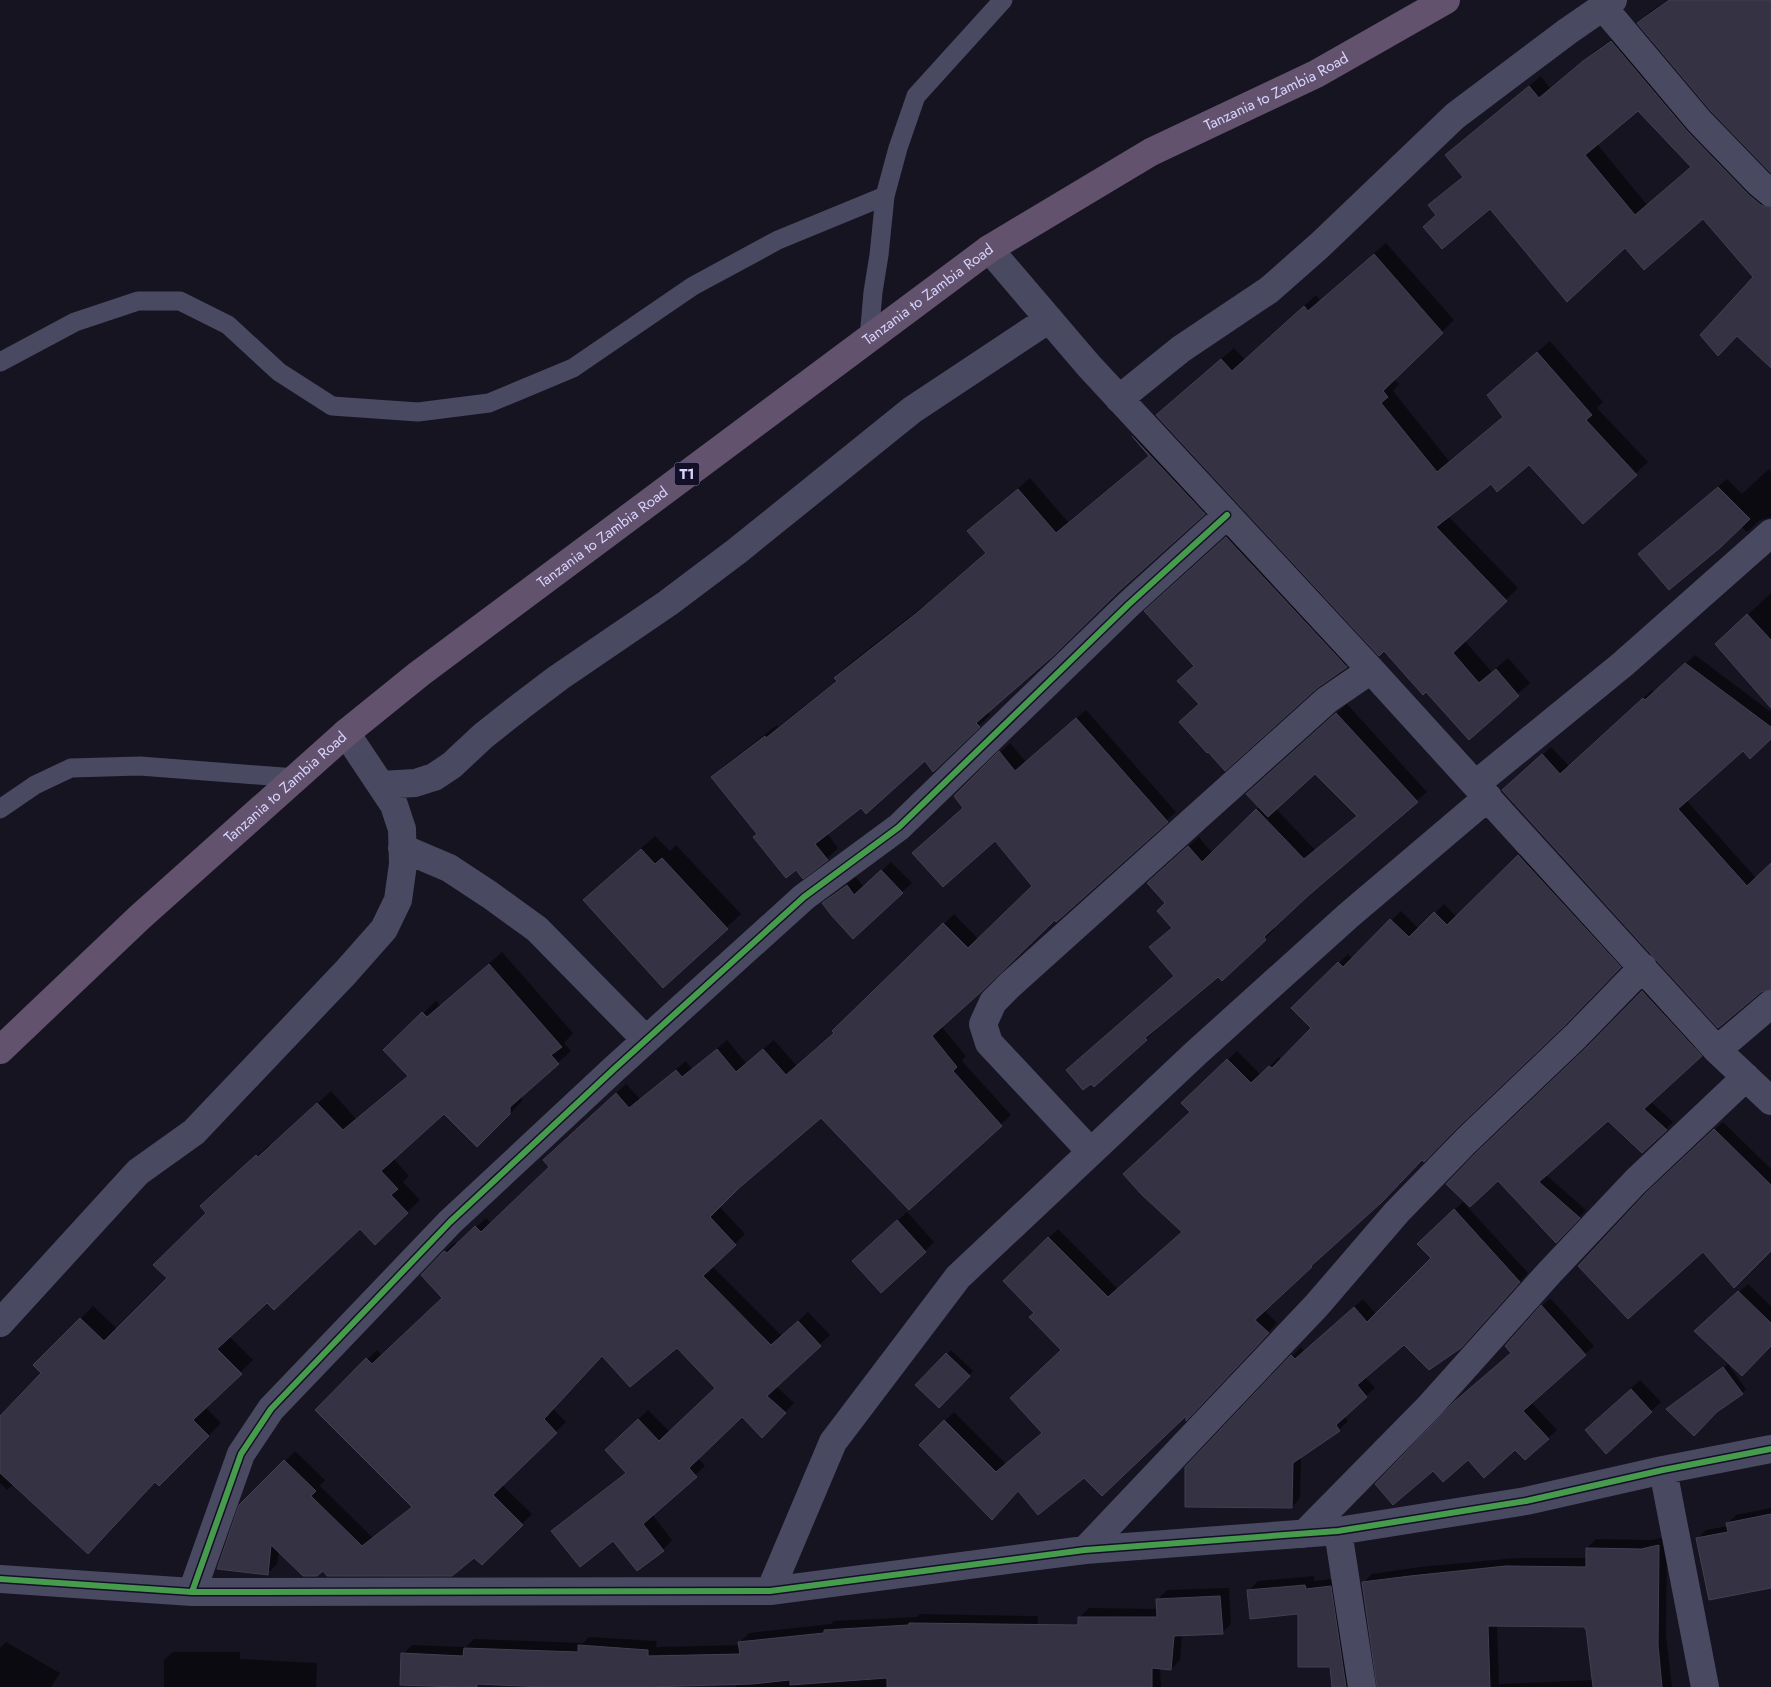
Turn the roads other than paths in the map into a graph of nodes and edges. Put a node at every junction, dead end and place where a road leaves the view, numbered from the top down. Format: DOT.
graph roads {
  1 [pos="1003,0"];
  2 [pos="1446,0"];
  3 [pos="1608,3"];
  4 [pos="1771,192"];
  5 [pos="885,196"];
  6 [pos="989,249"];
  7 [pos="1049,319"];
  8 [pos="869,338"];
  9 [pos="0,362"];
  10 [pos="1119,399"];
  11 [pos="1226,515"];
  12 [pos="1771,533"];
  13 [pos="1371,670"];
  14 [pos="346,733"];
  15 [pos="296,778"];
  16 [pos="381,785"];
  17 [pos="1482,791"];
  18 [pos="0,809"];
  19 [pos="402,848"];
  20 [pos="1643,967"];
  21 [pos="1771,1004"];
  22 [pos="646,1040"];
  23 [pos="0,1050"];
  24 [pos="1717,1050"];
  25 [pos="1746,1077"];
  26 [pos="1771,1100"];
  27 [pos="1090,1151"];
  28 [pos="0,1323"];
  29 [pos="1771,1449"];
  30 [pos="1663,1470"];
  31 [pos="1338,1531"];
  32 [pos="1304,1534"];
  33 [pos="1085,1550"];
  34 [pos="0,1579"];
  35 [pos="770,1591"];
  36 [pos="192,1592"];
  37 [pos="1362,1687"];
  38 [pos="1706,1687"];
  1 -- 5 [label="lane"];
  2 -- 6 [label="highway, Tanzania to Zambia Road / T1"];
  3 -- 4 [label="street"];
  3 -- 10 [label="street"];
  5 -- 8 [label="lane"];
  5 -- 9 [label="lane"];
  6 -- 7 [label="street"];
  6 -- 8 [label="highway, Tanzania to Zambia Road / T1"];
  7 -- 10 [label="street"];
  7 -- 16 [label="street"];
  8 -- 14 [label="highway, Tanzania to Zambia Road / T1"];
  10 -- 11 [label="street"];
  11 -- 13 [label="street"];
  11 -- 22 [label="street"];
  12 -- 17 [label="street"];
  13 -- 17 [label="street"];
  13 -- 27 [label="street"];
  14 -- 15 [label="highway, Tanzania to Zambia Road / T1"];
  14 -- 16 [label="street"];
  15 -- 18 [label="lane"];
  15 -- 23 [label="highway, Tanzania to Zambia Road / T1"];
  16 -- 19 [label="street"];
  17 -- 20 [label="street"];
  17 -- 27 [label="street"];
  19 -- 22 [label="street"];
  19 -- 28 [label="street"];
  20 -- 24 [label="street"];
  20 -- 33 [label="street"];
  21 -- 24 [label="street"];
  22 -- 36 [label="street"];
  24 -- 25 [label="street"];
  25 -- 26 [label="street"];
  25 -- 32 [label="street"];
  27 -- 35 [label="street"];
  29 -- 30 [label="street"];
  30 -- 31 [label="street"];
  30 -- 38 [label="street"];
  31 -- 32 [label="street"];
  31 -- 37 [label="street"];
  32 -- 33 [label="street"];
  33 -- 35 [label="street"];
  34 -- 36 [label="street"];
  35 -- 36 [label="street"];
}
